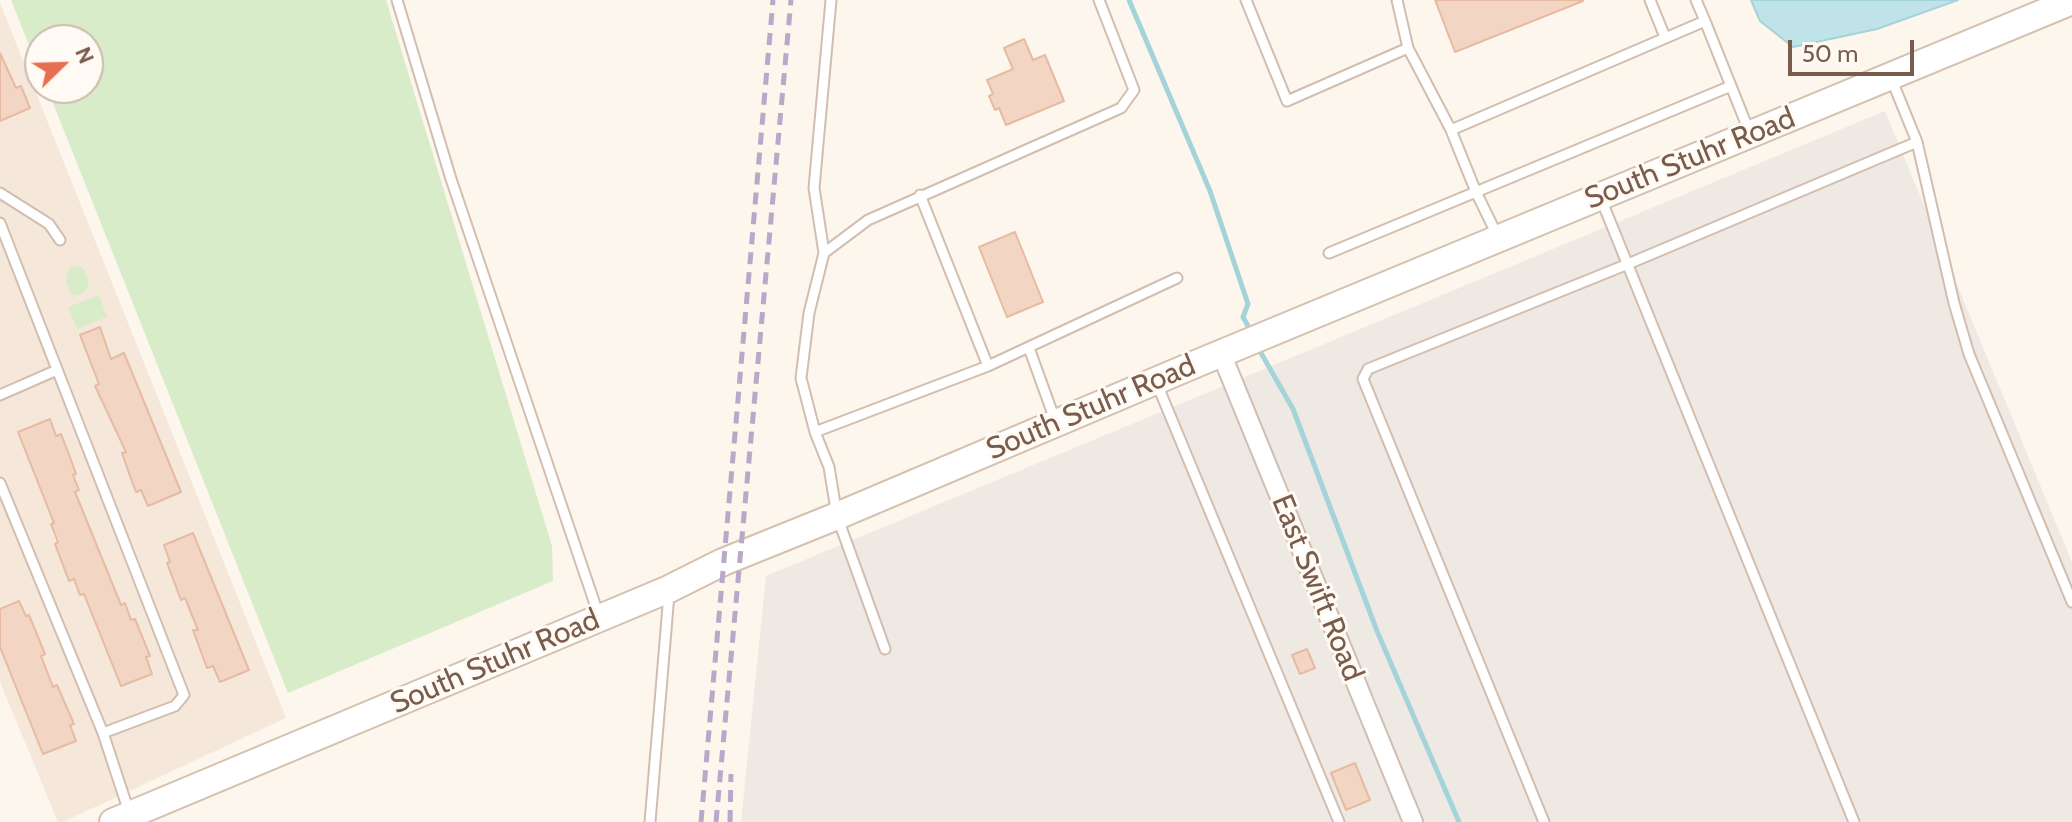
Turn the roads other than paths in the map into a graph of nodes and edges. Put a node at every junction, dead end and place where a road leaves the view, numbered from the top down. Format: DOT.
graph roads {
  1 [pos="397,0"];
  2 [pos="831,0"];
  3 [pos="1099,0"];
  4 [pos="1246,0"];
  5 [pos="1397,0"];
  6 [pos="1650,0"];
  7 [pos="1696,0"];
  8 [pos="2072,1"];
  9 [pos="1705,21"];
  10 [pos="1665,37"];
  11 [pos="1408,48"];
  12 [pos="1890,76"];
  13 [pos="1731,86"];
  14 [pos="1451,130"];
  15 [pos="1750,135"];
  16 [pos="1917,142"];
  17 [pos="1476,192"];
  18 [pos="0,193"];
  19 [pos="920,195"];
  20 [pos="1600,196"];
  21 [pos="0,223"];
  22 [pos="1498,238"];
  23 [pos="60,240"];
  24 [pos="824,253"];
  25 [pos="1329,253"];
  26 [pos="1628,264"];
  27 [pos="1177,278"];
  28 [pos="1029,348"];
  29 [pos="1221,353"];
  30 [pos="988,366"];
  31 [pos="57,370"];
  32 [pos="1155,381"];
  33 [pos="0,395"];
  34 [pos="1056,423"];
  35 [pos="815,432"];
  36 [pos="0,483"];
  37 [pos="837,516"];
  38 [pos="669,589"];
  39 [pos="2072,602"];
  40 [pos="599,618"];
  41 [pos="885,649"];
  42 [pos="103,733"];
  43 [pos="122,818"];
  44 [pos="650,822"];
  45 [pos="1339,822"];
  46 [pos="1413,822"];
  47 [pos="1544,822"];
  48 [pos="1854,822"];
  1 -- 40 [label="lane"];
  2 -- 24 [label="lane"];
  3 -- 19 [label="lane"];
  4 -- 11 [label="lane"];
  5 -- 11 [label="lane"];
  6 -- 10 [label="lane"];
  7 -- 9 [label="lane"];
  8 -- 12 [label="main road, South Stuhr Road"];
  9 -- 10 [label="lane"];
  9 -- 13 [label="lane"];
  10 -- 14 [label="lane"];
  11 -- 14 [label="lane"];
  12 -- 15 [label="main road, South Stuhr Road"];
  12 -- 16 [label="lane"];
  13 -- 15 [label="lane"];
  13 -- 17 [label="lane"];
  14 -- 17 [label="lane"];
  15 -- 20 [label="main road, South Stuhr Road"];
  16 -- 26 [label="lane"];
  16 -- 39 [label="lane"];
  17 -- 22 [label="lane"];
  17 -- 25 [label="lane"];
  18 -- 23 [label="lane"];
  19 -- 24 [label="lane"];
  19 -- 30 [label="lane"];
  20 -- 22 [label="main road, South Stuhr Road"];
  20 -- 26 [label="lane"];
  21 -- 31 [label="lane"];
  22 -- 29 [label="main road, South Stuhr Road"];
  24 -- 35 [label="lane"];
  26 -- 47 [label="lane"];
  26 -- 48 [label="lane"];
  27 -- 28 [label="lane"];
  28 -- 30 [label="lane"];
  28 -- 34 [label="lane"];
  29 -- 32 [label="main road, South Stuhr Road"];
  29 -- 46 [label="street, East Swift Road"];
  30 -- 35 [label="lane"];
  31 -- 33 [label="lane"];
  31 -- 42 [label="lane"];
  32 -- 34 [label="main road, South Stuhr Road"];
  32 -- 45 [label="lane"];
  34 -- 37 [label="main road, South Stuhr Road"];
  35 -- 37 [label="lane"];
  36 -- 42 [label="lane"];
  37 -- 38 [label="main road, South Stuhr Road"];
  37 -- 41 [label="lane"];
  38 -- 40 [label="main road, South Stuhr Road"];
  38 -- 44 [label="lane"];
  40 -- 43 [label="main road, South Stuhr Road"];
  42 -- 43 [label="lane"];
}
